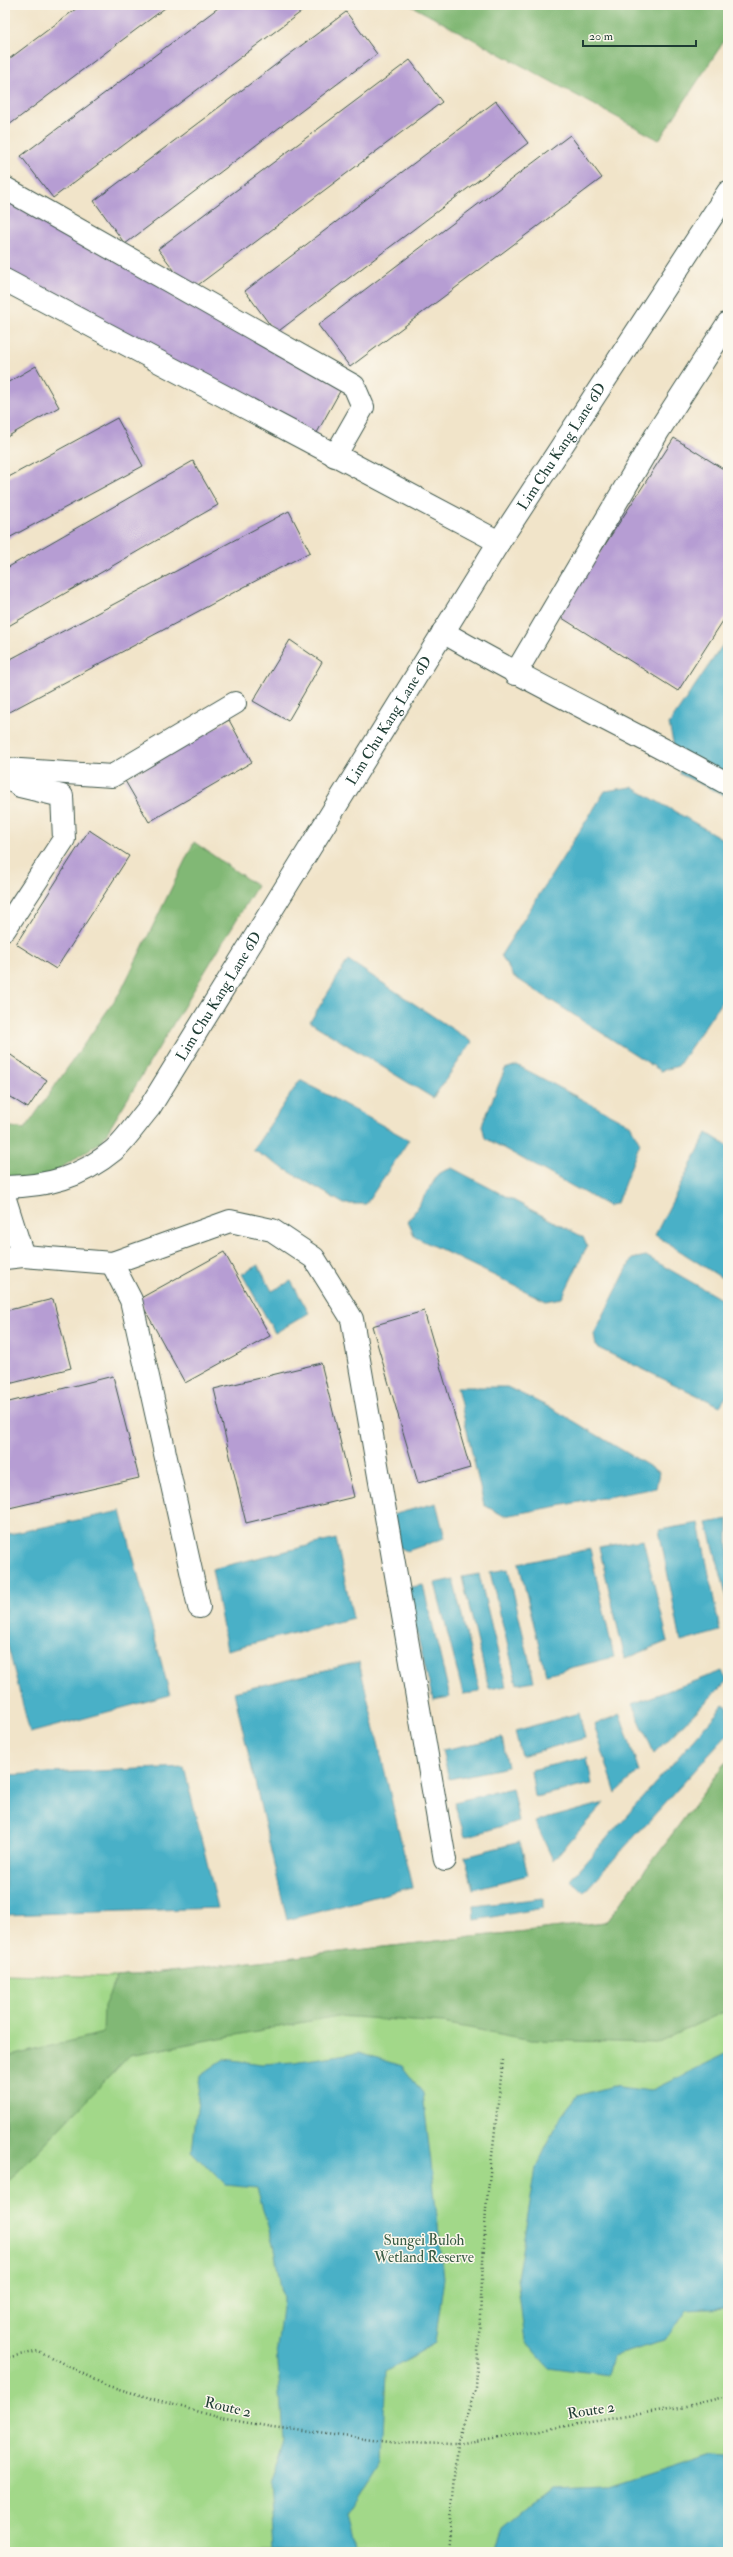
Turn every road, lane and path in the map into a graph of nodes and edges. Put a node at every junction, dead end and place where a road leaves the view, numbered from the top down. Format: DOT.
graph roads {
  1 [pos="5,188"];
  2 [pos="728,192"];
  3 [pos="5,280"];
  4 [pos="728,324"];
  5 [pos="336,456"];
  6 [pos="499,542"];
  7 [pos="443,632"];
  8 [pos="515,674"];
  9 [pos="235,703"];
  10 [pos="5,769"];
  11 [pos="5,775"];
  12 [pos="728,784"];
  13 [pos="5,929"];
  14 [pos="5,1187"];
  15 [pos="5,1199"];
  16 [pos="14,1257"];
  17 [pos="112,1263"];
  18 [pos="199,1607"];
  19 [pos="445,1860"];
  20 [pos="503,2060"];
  21 [pos="5,2358"];
  22 [pos="728,2396"];
  23 [pos="457,2444"];
  24 [pos="447,2552"];
  1 -- 5 [label="street"];
  2 -- 6 [label="street, Lim Chu Kang Lane 6D"];
  3 -- 5 [label="street"];
  4 -- 8 [label="street"];
  5 -- 6 [label="street"];
  6 -- 7 [label="street, Lim Chu Kang Lane 6D"];
  7 -- 8 [label="street"];
  7 -- 14 [label="street, Lim Chu Kang Lane 6D"];
  8 -- 12 [label="street"];
  9 -- 10 [label="street"];
  11 -- 13 [label="street"];
  15 -- 16 [label="street"];
  16 -- 17 [label="street"];
  17 -- 18 [label="street"];
  17 -- 19 [label="street"];
  20 -- 23 [label="path"];
  21 -- 23 [label="path, Route 2"];
  22 -- 23 [label="path, Route 2"];
  23 -- 24 [label="path"];
}
